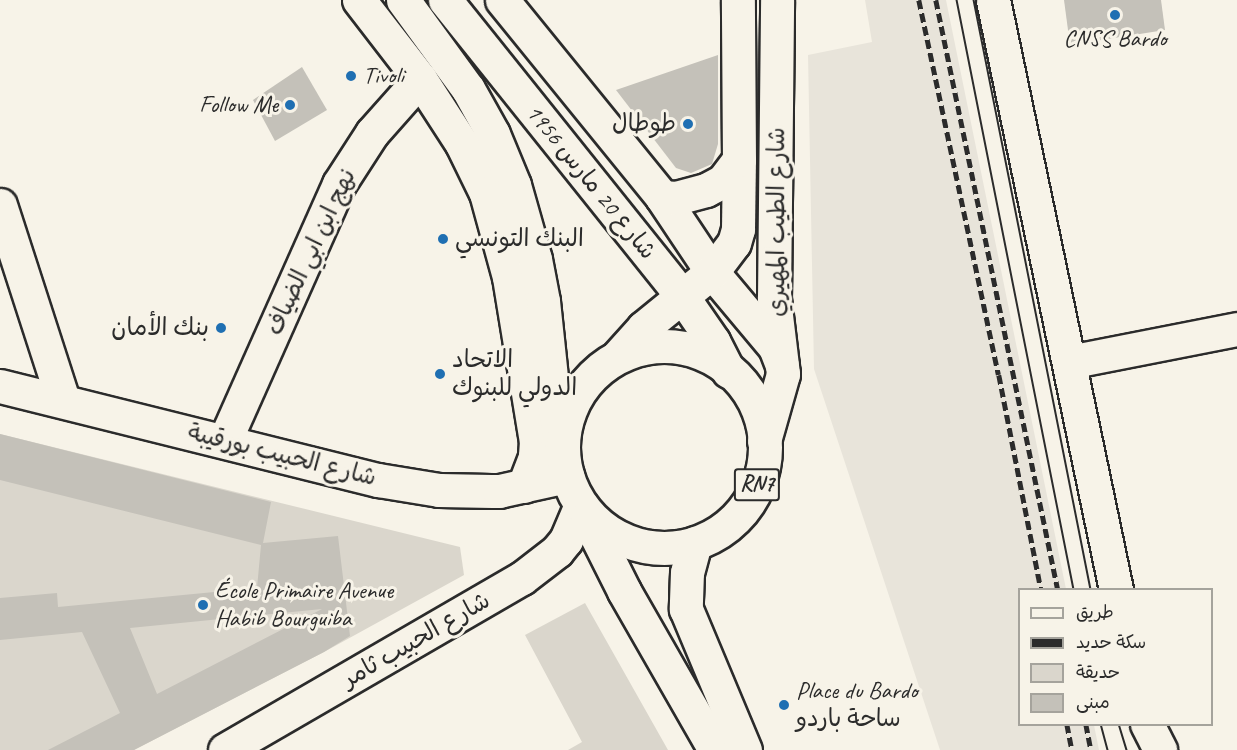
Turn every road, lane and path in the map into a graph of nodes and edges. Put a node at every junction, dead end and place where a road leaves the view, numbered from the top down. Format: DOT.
graph roads {
  1 [pos="359,0"];
  2 [pos="403,0"];
  3 [pos="445,0"];
  4 [pos="502,0"];
  5 [pos="738,0"];
  6 [pos="777,0"];
  7 [pos="993,0"];
  8 [pos="420,79"];
  9 [pos="739,160"];
  10 [pos="662,196"];
  11 [pos="0,205"];
  12 [pos="712,272"];
  13 [pos="682,296"];
  14 [pos="1237,329"];
  15 [pos="616,358"];
  16 [pos="1069,362"];
  17 [pos="783,365"];
  18 [pos="728,370"];
  19 [pos="0,386"];
  20 [pos="63,400"];
  21 [pos="225,440"];
  22 [pos="764,441"];
  23 [pos="565,466"];
  24 [pos="524,486"];
  25 [pos="581,505"];
  26 [pos="695,543"];
  27 [pos="1116,588"];
  28 [pos="1148,726"];
  29 [pos="225,750"];
  30 [pos="715,750"];
  31 [pos="745,750"];
  32 [pos="1160,750"];
  1 -- 8 [label="main road"];
  2 -- 23 [label="main road, شارع 20 مارس 1956"];
  3 -- 13 [label="main road, شارع 20 مارس 1956"];
  4 -- 10 [label="main road, شارع 20 مارس 1956"];
  5 -- 9 [label="main road, شارع الطيب المهيري / RN7"];
  6 -- 17 [label="main road, شارع الطيب المهيري / RN7"];
  7 -- 16 [label="main road"];
  8 -- 21 [label="main road, نهج ابن ابي الضياف"];
  8 -- 24 [label="main road"];
  9 -- 10 [label="main road"];
  9 -- 12 [label="main road, شارع الطيب المهيري / RN7"];
  10 -- 12 [label="main road, شارع 20 مارس 1956"];
  11 -- 20 [label="main road"];
  12 -- 13 [label="main road, شارع الطيب المهيري / RN7"];
  12 -- 17 [label="main road, شارع 20 مارس 1956"];
  13 -- 15 [label="main road, شارع الطيب المهيري / RN7"];
  13 -- 18 [label="main road, شارع 20 مارس 1956"];
  14 -- 16 [label="main road"];
  15 -- 18 [label="main road, RN7"];
  15 -- 23 [label="main road, RN7"];
  16 -- 27 [label="main road"];
  17 -- 22 [label="main road, شارع الطيب المهيري / RN7"];
  18 -- 22 [label="main road, RN7"];
  19 -- 20 [label="main road, شارع الحبيب بورقيبة"];
  20 -- 21 [label="main road, شارع الحبيب بورقيبة"];
  21 -- 24 [label="main road, شارع الحبيب بورقيبة"];
  22 -- 26 [label="main road, RN7"];
  23 -- 24 [label="main road, شارع الحبيب بورقيبة"];
  23 -- 25 [label="main road, RN7"];
  25 -- 26 [label="main road, RN7"];
  25 -- 29 [label="main road, شارع الحبيب ثامر"];
  25 -- 30 [label="main road, RN7"];
  26 -- 31 [label="main road"];
  28 -- 32 [label="main road"];
}
